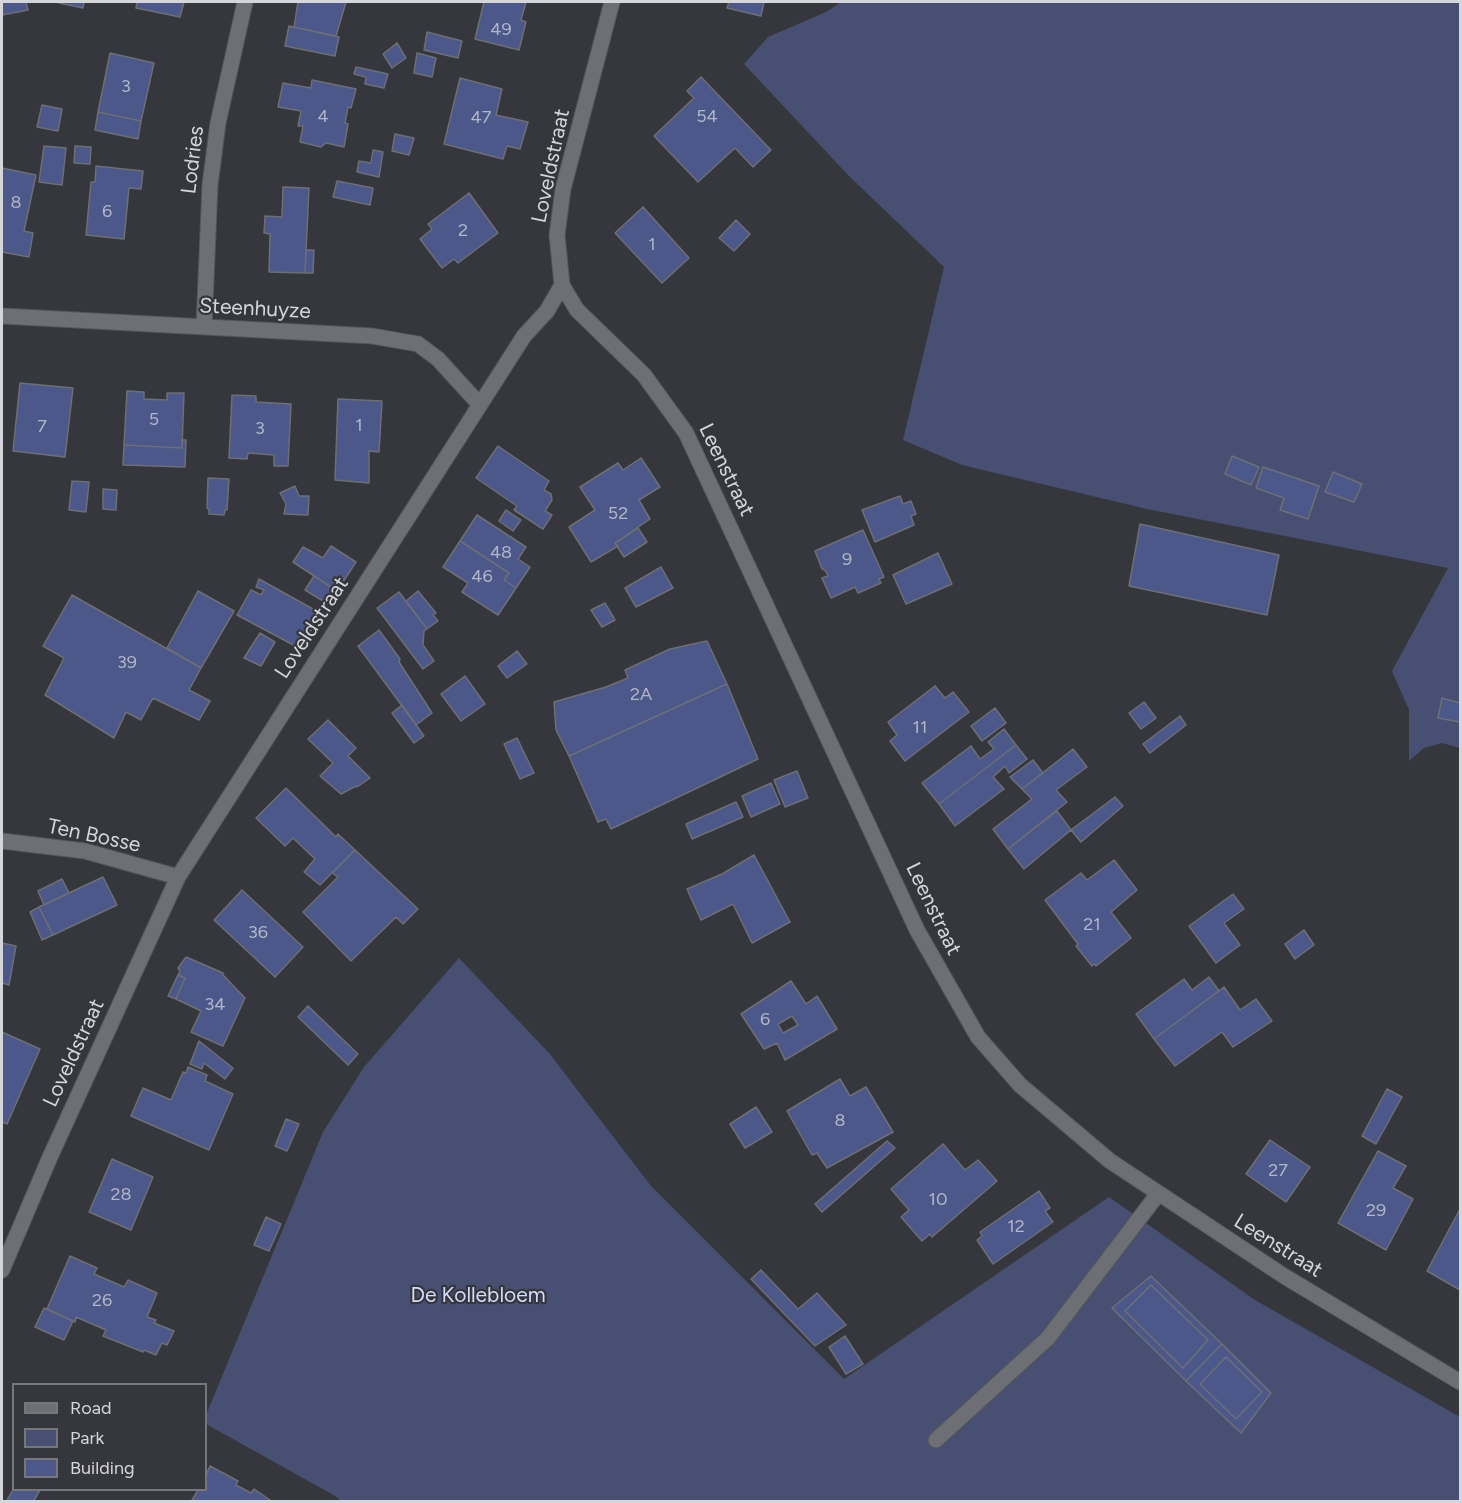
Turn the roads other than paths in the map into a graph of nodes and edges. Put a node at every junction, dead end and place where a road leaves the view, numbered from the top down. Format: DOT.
graph roads {
  1 [pos="245,2"];
  2 [pos="612,2"];
  3 [pos="562,285"];
  4 [pos="2,316"];
  5 [pos="204,327"];
  6 [pos="480,405"];
  7 [pos="2,841"];
  8 [pos="178,877"];
  9 [pos="1158,1194"];
  10 [pos="2,1270"];
  11 [pos="1461,1382"];
  12 [pos="936,1440"];
  1 -- 5 [label="street, Lodries"];
  2 -- 3 [label="street, Loveldstraat"];
  3 -- 6 [label="street, Loveldstraat"];
  3 -- 9 [label="street, Leenstraat"];
  4 -- 5 [label="street, Steenhuyze"];
  5 -- 6 [label="street, Steenhuyze"];
  6 -- 8 [label="street, Loveldstraat"];
  7 -- 8 [label="street, Ten Bosse"];
  8 -- 10 [label="street, Loveldstraat"];
  9 -- 11 [label="street, Leenstraat"];
  9 -- 12 [label="street"];
}
